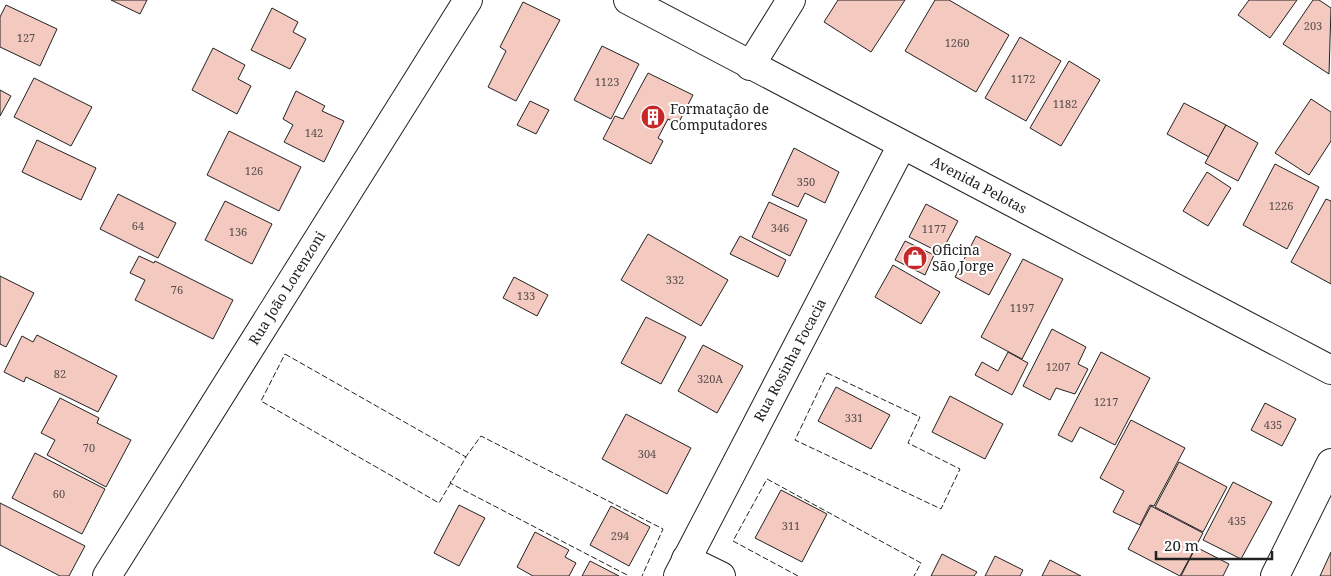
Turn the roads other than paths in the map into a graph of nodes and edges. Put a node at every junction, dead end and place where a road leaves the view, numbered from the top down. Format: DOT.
graph roads {
  1 [pos="468,0"];
  2 [pos="628,0"];
  3 [pos="791,0"];
  4 [pos="750,66"];
  5 [pos="902,145"];
  6 [pos="1331,370"];
  7 [pos="1331,463"];
  8 [pos="682,567"];
  9 [pos="107,576"];
  10 [pos="721,576"];
  11 [pos="1275,576"];
  1 -- 9 [label="street, Rua João Lorenzoni"];
  2 -- 4 [label="street, Avenida Pelotas"];
  3 -- 4 [label="street"];
  4 -- 5 [label="street, Avenida Pelotas"];
  5 -- 6 [label="street, Avenida Pelotas"];
  5 -- 8 [label="street, Rua Rosinha Focacia"];
  7 -- 11 [label="street"];
  8 -- 10 [label="street"];
}
